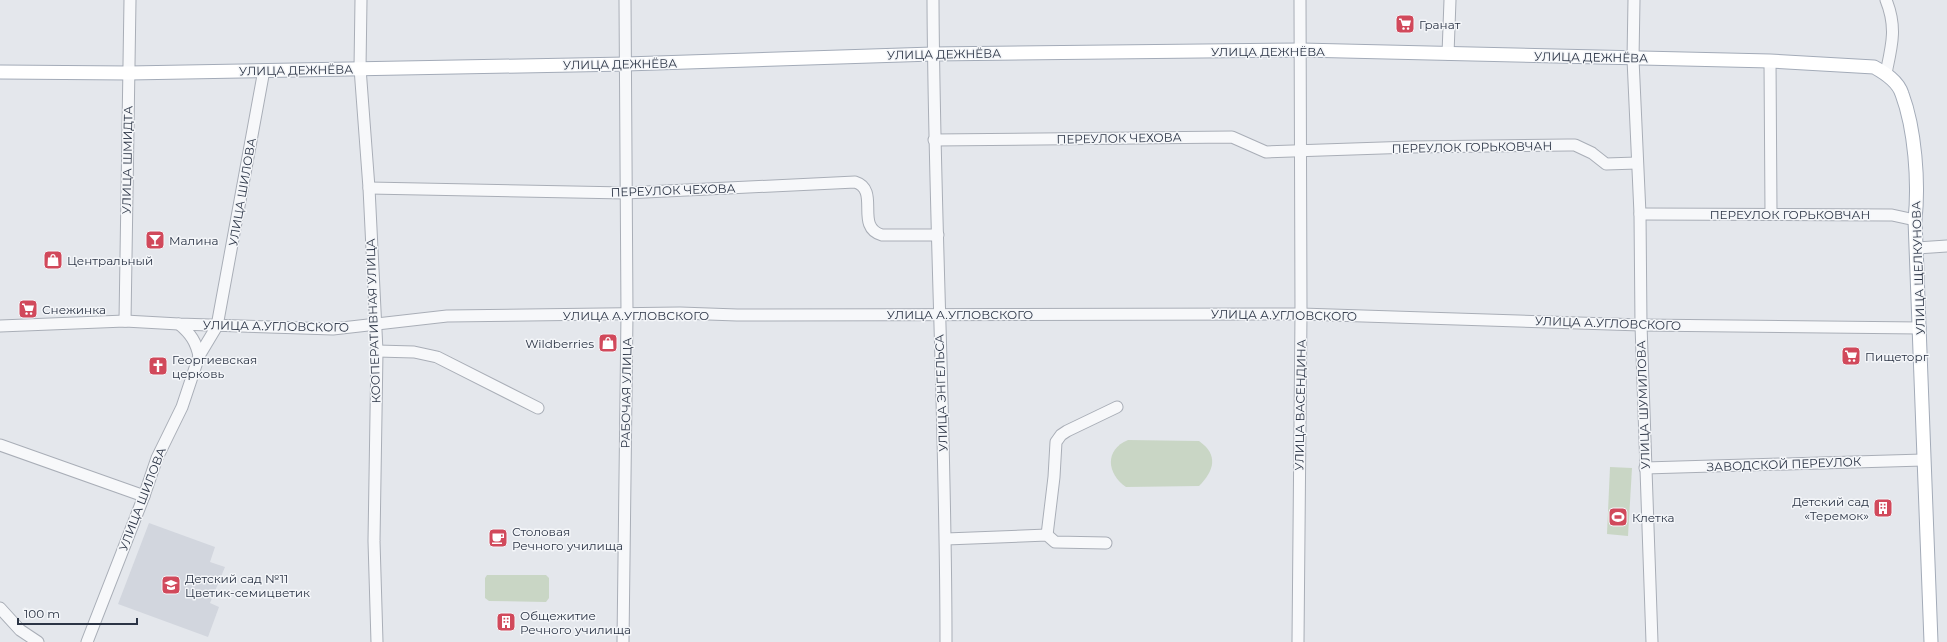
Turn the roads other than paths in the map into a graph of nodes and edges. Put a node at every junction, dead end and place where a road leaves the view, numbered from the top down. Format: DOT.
graph roads {
  1 [pos="130,0"];
  2 [pos="361,0"];
  3 [pos="625,0"];
  4 [pos="933,0"];
  5 [pos="1300,0"];
  6 [pos="1450,0"];
  7 [pos="1634,0"];
  8 [pos="1886,0"];
  9 [pos="1301,50"];
  10 [pos="933,54"];
  11 [pos="1448,54"];
  12 [pos="1634,59"];
  13 [pos="1770,61"];
  14 [pos="626,64"];
  15 [pos="360,68"];
  16 [pos="264,70"];
  17 [pos="0,72"];
  18 [pos="129,73"];
  19 [pos="1886,73"];
  20 [pos="934,140"];
  21 [pos="1301,152"];
  22 [pos="1637,163"];
  23 [pos="369,188"];
  24 [pos="625,193"];
  25 [pos="1771,213"];
  26 [pos="1640,214"];
  27 [pos="1915,220"];
  28 [pos="938,235"];
  29 [pos="1947,246"];
  30 [pos="1917,248"];
  31 [pos="627,314"];
  32 [pos="939,314"];
  33 [pos="1301,314"];
  34 [pos="125,321"];
  35 [pos="179,324"];
  36 [pos="374,325"];
  37 [pos="1640,325"];
  38 [pos="0,326"];
  39 [pos="217,326"];
  40 [pos="1920,328"];
  41 [pos="377,351"];
  42 [pos="199,356"];
  43 [pos="1117,407"];
  44 [pos="538,408"];
  45 [pos="0,445"];
  46 [pos="1923,460"];
  47 [pos="1645,468"];
  48 [pos="144,496"];
  49 [pos="1046,535"];
  50 [pos="946,539"];
  51 [pos="1106,543"];
  52 [pos="0,608"];
  53 [pos="38,642"];
  54 [pos="87,642"];
  55 [pos="377,642"];
  56 [pos="623,642"];
  57 [pos="946,642"];
  58 [pos="1298,642"];
  59 [pos="1652,642"];
  60 [pos="1931,642"];
  1 -- 18 [label="street, УЛИЦА ШМИДТА"];
  2 -- 15 [label="street, КООПЕРАТИВНАЯ УЛИЦА"];
  3 -- 14 [label="street, РАБОЧАЯ УЛИЦА"];
  4 -- 10 [label="street, УЛИЦА ЭНГЕЛЬСА"];
  5 -- 9 [label="street, УЛИЦА ВАСЕНДИНА"];
  6 -- 11 [label="street"];
  7 -- 12 [label="street, УЛИЦА ШУМИЛОВА"];
  8 -- 19 [label="street"];
  9 -- 10 [label="main road, УЛИЦА ДЕЖНЁВА"];
  9 -- 11 [label="main road, УЛИЦА ДЕЖНЁВА"];
  9 -- 21 [label="street, УЛИЦА ВАСЕНДИНА"];
  10 -- 14 [label="main road, УЛИЦА ДЕЖНЁВА"];
  10 -- 20 [label="street, УЛИЦА ЭНГЕЛЬСА"];
  11 -- 12 [label="main road, УЛИЦА ДЕЖНЁВА"];
  12 -- 13 [label="main road, УЛИЦА ДЕЖНЁВА"];
  12 -- 22 [label="street, УЛИЦА ШУМИЛОВА"];
  13 -- 19 [label="main road, УЛИЦА ДЕЖНЁВА"];
  13 -- 25 [label="street"];
  14 -- 15 [label="main road, УЛИЦА ДЕЖНЁВА"];
  14 -- 24 [label="street, РАБОЧАЯ УЛИЦА"];
  15 -- 16 [label="main road, УЛИЦА ДЕЖНЁВА"];
  15 -- 23 [label="street, КООПЕРАТИВНАЯ УЛИЦА"];
  16 -- 18 [label="main road, УЛИЦА ДЕЖНЁВА"];
  16 -- 39 [label="street, УЛИЦА ШИЛОВА"];
  17 -- 18 [label="main road, УЛИЦА ДЕЖНЁВА"];
  18 -- 34 [label="street, УЛИЦА ШМИДТА"];
  19 -- 27 [label="main road, УЛИЦА ЩЕЛКУНОВА"];
  20 -- 21 [label="street, ПЕРЕУЛОК ЧЕХОВА"];
  20 -- 28 [label="street, УЛИЦА ЭНГЕЛЬСА"];
  21 -- 22 [label="street, ПЕРЕУЛОК ГОРЬКОВЧАН"];
  21 -- 33 [label="street, УЛИЦА ВАСЕНДИНА"];
  22 -- 26 [label="street, УЛИЦА ШУМИЛОВА"];
  23 -- 24 [label="street, ПЕРЕУЛОК ЧЕХОВА"];
  23 -- 36 [label="street, КООПЕРАТИВНАЯ УЛИЦА"];
  24 -- 28 [label="street, ПЕРЕУЛОК ЧЕХОВА"];
  24 -- 31 [label="street, РАБОЧАЯ УЛИЦА"];
  25 -- 26 [label="street, ПЕРЕУЛОК ГОРЬКОВЧАН"];
  25 -- 27 [label="street, ПЕРЕУЛОК ГОРЬКОВЧАН"];
  26 -- 37 [label="street, УЛИЦА ШУМИЛОВА"];
  27 -- 30 [label="main road, УЛИЦА ЩЕЛКУНОВА"];
  28 -- 32 [label="street, УЛИЦА ЭНГЕЛЬСА"];
  29 -- 30 [label="street"];
  30 -- 40 [label="main road, УЛИЦА ЩЕЛКУНОВА"];
  31 -- 32 [label="street, УЛИЦА А.УГЛОВСКОГО"];
  31 -- 36 [label="street, УЛИЦА А.УГЛОВСКОГО"];
  31 -- 56 [label="street, РАБОЧАЯ УЛИЦА"];
  32 -- 33 [label="street, УЛИЦА А.УГЛОВСКОГО"];
  32 -- 50 [label="street, УЛИЦА ЭНГЕЛЬСА"];
  33 -- 37 [label="street, УЛИЦА А.УГЛОВСКОГО"];
  33 -- 58 [label="street, УЛИЦА ВАСЕНДИНА"];
  34 -- 35 [label="street, УЛИЦА А.УГЛОВСКОГО"];
  34 -- 38 [label="street, УЛИЦА А.УГЛОВСКОГО"];
  35 -- 39 [label="street, УЛИЦА А.УГЛОВСКОГО"];
  35 -- 42 [label="street"];
  36 -- 39 [label="street, УЛИЦА А.УГЛОВСКОГО"];
  36 -- 41 [label="street, КООПЕРАТИВНАЯ УЛИЦА"];
  37 -- 40 [label="street, УЛИЦА А.УГЛОВСКОГО"];
  37 -- 47 [label="street, УЛИЦА ШУМИЛОВА"];
  39 -- 42 [label="street, УЛИЦА ШИЛОВА"];
  40 -- 46 [label="main road, УЛИЦА ЩЕЛКУНОВА"];
  41 -- 44 [label="street"];
  41 -- 55 [label="street, КООПЕРАТИВНАЯ УЛИЦА"];
  42 -- 48 [label="street, УЛИЦА ШИЛОВА"];
  43 -- 49 [label="street"];
  45 -- 48 [label="street"];
  46 -- 47 [label="street, ЗАВОДСКОЙ ПЕРЕУЛОК"];
  46 -- 60 [label="main road, УЛИЦА ЩЕЛКУНОВА"];
  47 -- 59 [label="street, УЛИЦА ШУМИЛОВА"];
  48 -- 54 [label="street, УЛИЦА ШИЛОВА"];
  49 -- 50 [label="street"];
  49 -- 51 [label="street"];
  50 -- 57 [label="street, УЛИЦА ЭНГЕЛЬСА"];
  52 -- 53 [label="street"];
}
